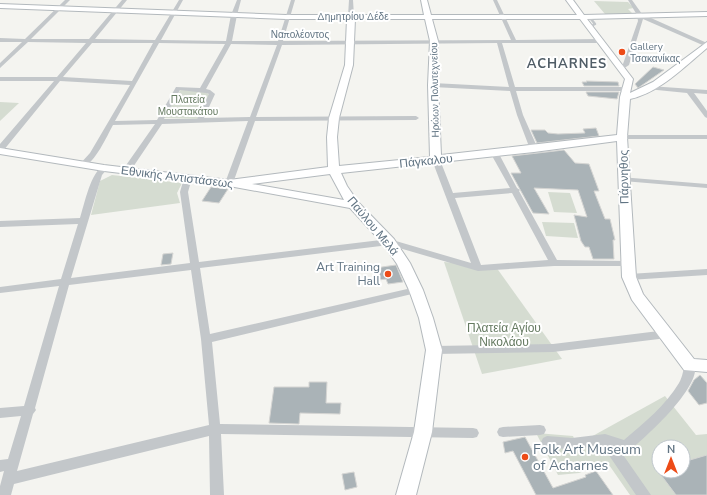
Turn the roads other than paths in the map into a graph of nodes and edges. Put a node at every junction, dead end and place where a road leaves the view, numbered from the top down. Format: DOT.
graph roads {
  1 [pos="68,0"];
  2 [pos="125,0"];
  3 [pos="181,0"];
  4 [pos="239,0"];
  5 [pos="292,0"];
  6 [pos="351,0"];
  7 [pos="424,0"];
  8 [pos="495,0"];
  9 [pos="569,0"];
  10 [pos="630,0"];
  11 [pos="0,6"];
  12 [pos="59,8"];
  13 [pos="116,10"];
  14 [pos="173,13"];
  15 [pos="707,14"];
  16 [pos="234,15"];
  17 [pos="640,15"];
  18 [pos="351,16"];
  19 [pos="429,16"];
  20 [pos="502,16"];
  21 [pos="286,17"];
  22 [pos="581,17"];
  23 [pos="0,40"];
  24 [pos="26,40"];
  25 [pos="92,40"];
  26 [pos="434,41"];
  27 [pos="499,41"];
  28 [pos="514,41"];
  29 [pos="600,41"];
  30 [pos="229,42"];
  31 [pos="351,42"];
  32 [pos="156,43"];
  33 [pos="280,44"];
  34 [pos="707,45"];
  35 [pos="0,66"];
  36 [pos="621,68"];
  37 [pos="0,79"];
  38 [pos="60,79"];
  39 [pos="134,82"];
  40 [pos="433,85"];
  41 [pos="649,88"];
  42 [pos="512,89"];
  43 [pos="202,90"];
  44 [pos="690,92"];
  45 [pos="707,92"];
  46 [pos="626,93"];
  47 [pos="707,116"];
  48 [pos="334,118"];
  49 [pos="416,118"];
  50 [pos="253,119"];
  51 [pos="200,120"];
  52 [pos="160,121"];
  53 [pos="110,123"];
  54 [pos="622,137"];
  55 [pos="707,137"];
  56 [pos="534,149"];
  57 [pos="0,150"];
  58 [pos="495,154"];
  59 [pos="436,160"];
  60 [pos="84,165"];
  61 [pos="104,168"];
  62 [pos="334,170"];
  63 [pos="126,171"];
  64 [pos="188,178"];
  65 [pos="623,180"];
  66 [pos="229,183"];
  67 [pos="707,186"];
  68 [pos="516,190"];
  69 [pos="449,196"];
  70 [pos="354,205"];
  71 [pos="83,221"];
  72 [pos="0,224"];
  73 [pos="389,242"];
  74 [pos="554,263"];
  75 [pos="627,264"];
  76 [pos="196,266"];
  77 [pos="478,268"];
  78 [pos="707,272"];
  79 [pos="629,277"];
  80 [pos="67,282"];
  81 [pos="0,290"];
  82 [pos="416,290"];
  83 [pos="667,334"];
  84 [pos="206,339"];
  85 [pos="434,350"];
  86 [pos="686,361"];
  87 [pos="707,366"];
  88 [pos="30,410"];
  89 [pos="0,413"];
  90 [pos="215,429"];
  91 [pos="540,430"];
  92 [pos="423,432"];
  93 [pos="503,432"];
  94 [pos="473,433"];
  95 [pos="605,438"];
  96 [pos="547,442"];
  97 [pos="6,465"];
  98 [pos="8,479"];
  99 [pos="4,495"];
  100 [pos="217,495"];
  101 [pos="406,495"];
  102 [pos="644,495"];
  1 -- 12 [label="street"];
  2 -- 13 [label="street"];
  3 -- 14 [label="street"];
  4 -- 16 [label="street"];
  5 -- 21 [label="street"];
  6 -- 18 [label="street, Παύλου Μελά"];
  7 -- 19 [label="street, Ηρώων Πολυτεχνείου"];
  8 -- 20 [label="street"];
  9 -- 22 [label="street, Πάρνηθος"];
  10 -- 17 [label="street"];
  11 -- 12 [label="street, Δημητρίου Δέδε"];
  12 -- 13 [label="street, Δημητρίου Δέδε"];
  12 -- 24 [label="street"];
  13 -- 14 [label="street, Δημητρίου Δέδε"];
  13 -- 25 [label="street"];
  14 -- 16 [label="street, Δημητρίου Δέδε"];
  14 -- 32 [label="street"];
  15 -- 17 [label="street, Δημητρίου Δέδε"];
  16 -- 21 [label="street, Δημητρίου Δέδε"];
  16 -- 30 [label="street"];
  17 -- 22 [label="street, Δημητρίου Δέδε"];
  17 -- 34 [label="street"];
  17 -- 36 [label="street"];
  18 -- 19 [label="street, Δημητρίου Δέδε"];
  18 -- 21 [label="street, Δημητρίου Δέδε"];
  18 -- 31 [label="street, Παύλου Μελά"];
  19 -- 20 [label="street, Δημητρίου Δέδε"];
  19 -- 26 [label="street, Ηρώων Πολυτεχνείου"];
  20 -- 22 [label="street, Δημητρίου Δέδε"];
  20 -- 28 [label="street"];
  21 -- 33 [label="street"];
  22 -- 29 [label="street, Πάρνηθος"];
  23 -- 24 [label="street, Ναπολέοντος"];
  24 -- 25 [label="street, Ναπολέοντος"];
  24 -- 35 [label="street"];
  25 -- 32 [label="street, Ναπολέοντος"];
  25 -- 38 [label="street"];
  26 -- 27 [label="street, Ναπολέοντος"];
  26 -- 31 [label="street, Ναπολέοντος"];
  26 -- 40 [label="street, Ηρώων Πολυτεχνείου"];
  27 -- 28 [label="street, Ναπολέοντος"];
  27 -- 42 [label="street"];
  28 -- 29 [label="street, Ναπολέοντος"];
  29 -- 36 [label="street, Πάρνηθος"];
  30 -- 32 [label="street, Ναπολέοντος"];
  30 -- 33 [label="street, Ναπολέοντος"];
  30 -- 43 [label="street"];
  31 -- 33 [label="street, Ναπολέοντος"];
  31 -- 48 [label="street, Παύλου Μελά"];
  32 -- 39 [label="street"];
  33 -- 50 [label="street"];
  34 -- 41 [label="street"];
  36 -- 46 [label="street, Πάρνηθος"];
  37 -- 38 [label="street"];
  38 -- 39 [label="street"];
  38 -- 57 [label="street"];
  39 -- 53 [label="street"];
  40 -- 42 [label="street"];
  40 -- 59 [label="street, Ηρώων Πολυτεχνείου"];
  41 -- 44 [label="street"];
  41 -- 46 [label="street"];
  42 -- 46 [label="street"];
  42 -- 56 [label="street"];
  43 -- 51 [label="street"];
  43 -- 52 [label="street"];
  44 -- 45 [label="street"];
  44 -- 47 [label="street"];
  46 -- 54 [label="street, Πάρνηθος"];
  48 -- 49 [label="street"];
  48 -- 50 [label="street"];
  48 -- 62 [label="street, Παύλου Μελά"];
  50 -- 51 [label="street"];
  50 -- 66 [label="street"];
  51 -- 52 [label="street"];
  52 -- 53 [label="street"];
  52 -- 63 [label="street"];
  53 -- 60 [label="street"];
  54 -- 55 [label="street"];
  54 -- 56 [label="street, Πάγκαλου"];
  54 -- 65 [label="street, Πάρνηθος"];
  56 -- 58 [label="street, Πάγκαλου"];
  57 -- 60 [label="street, Εθνικής Αντιστάσεως"];
  58 -- 59 [label="street, Πάγκαλου"];
  58 -- 68 [label="street"];
  59 -- 62 [label="street, Πάγκαλου"];
  59 -- 69 [label="street, Ηρώων Πολυτεχνείου"];
  60 -- 61 [label="street, Εθνικής Αντιστάσεως"];
  61 -- 63 [label="street, Εθνικής Αντιστάσεως"];
  61 -- 71 [label="street"];
  62 -- 66 [label="street, Πάγκαλου"];
  62 -- 70 [label="street, Παύλου Μελά"];
  63 -- 64 [label="street, Εθνικής Αντιστάσεως"];
  64 -- 66 [label="street, Εθνικής Αντιστάσεως"];
  64 -- 76 [label="street"];
  65 -- 67 [label="street"];
  65 -- 75 [label="street, Πάρνηθος"];
  66 -- 70 [label="street, Εθνικής Αντιστάσεως"];
  68 -- 69 [label="street"];
  68 -- 74 [label="street"];
  69 -- 77 [label="street, Ηρώων Πολυτεχνείου"];
  70 -- 73 [label="street, Παύλου Μελά"];
  71 -- 72 [label="street"];
  71 -- 80 [label="street"];
  73 -- 76 [label="street"];
  73 -- 77 [label="street"];
  73 -- 82 [label="street, Παύλου Μελά"];
  74 -- 75 [label="street"];
  74 -- 77 [label="street"];
  75 -- 79 [label="street, Πάρνηθος"];
  76 -- 80 [label="street"];
  76 -- 84 [label="street"];
  78 -- 79 [label="street"];
  79 -- 83 [label="street, Πάρνηθος"];
  80 -- 81 [label="street"];
  80 -- 88 [label="street"];
  82 -- 84 [label="street"];
  82 -- 85 [label="street, Παύλου Μελά"];
  83 -- 85 [label="street"];
  83 -- 86 [label="street, Πάρνηθος"];
  84 -- 90 [label="street"];
  85 -- 92 [label="street, Παύλου Μελά"];
  86 -- 87 [label="street"];
  86 -- 95 [label="street"];
  88 -- 89 [label="street"];
  88 -- 97 [label="street"];
  90 -- 92 [label="street"];
  90 -- 98 [label="street"];
  90 -- 100 [label="street"];
  91 -- 93 [label="street"];
  92 -- 94 [label="street"];
  92 -- 101 [label="street, Παύλου Μελά"];
  95 -- 96 [label="street"];
  95 -- 102 [label="street"];
  97 -- 98 [label="street"];
  98 -- 99 [label="street"];
}
